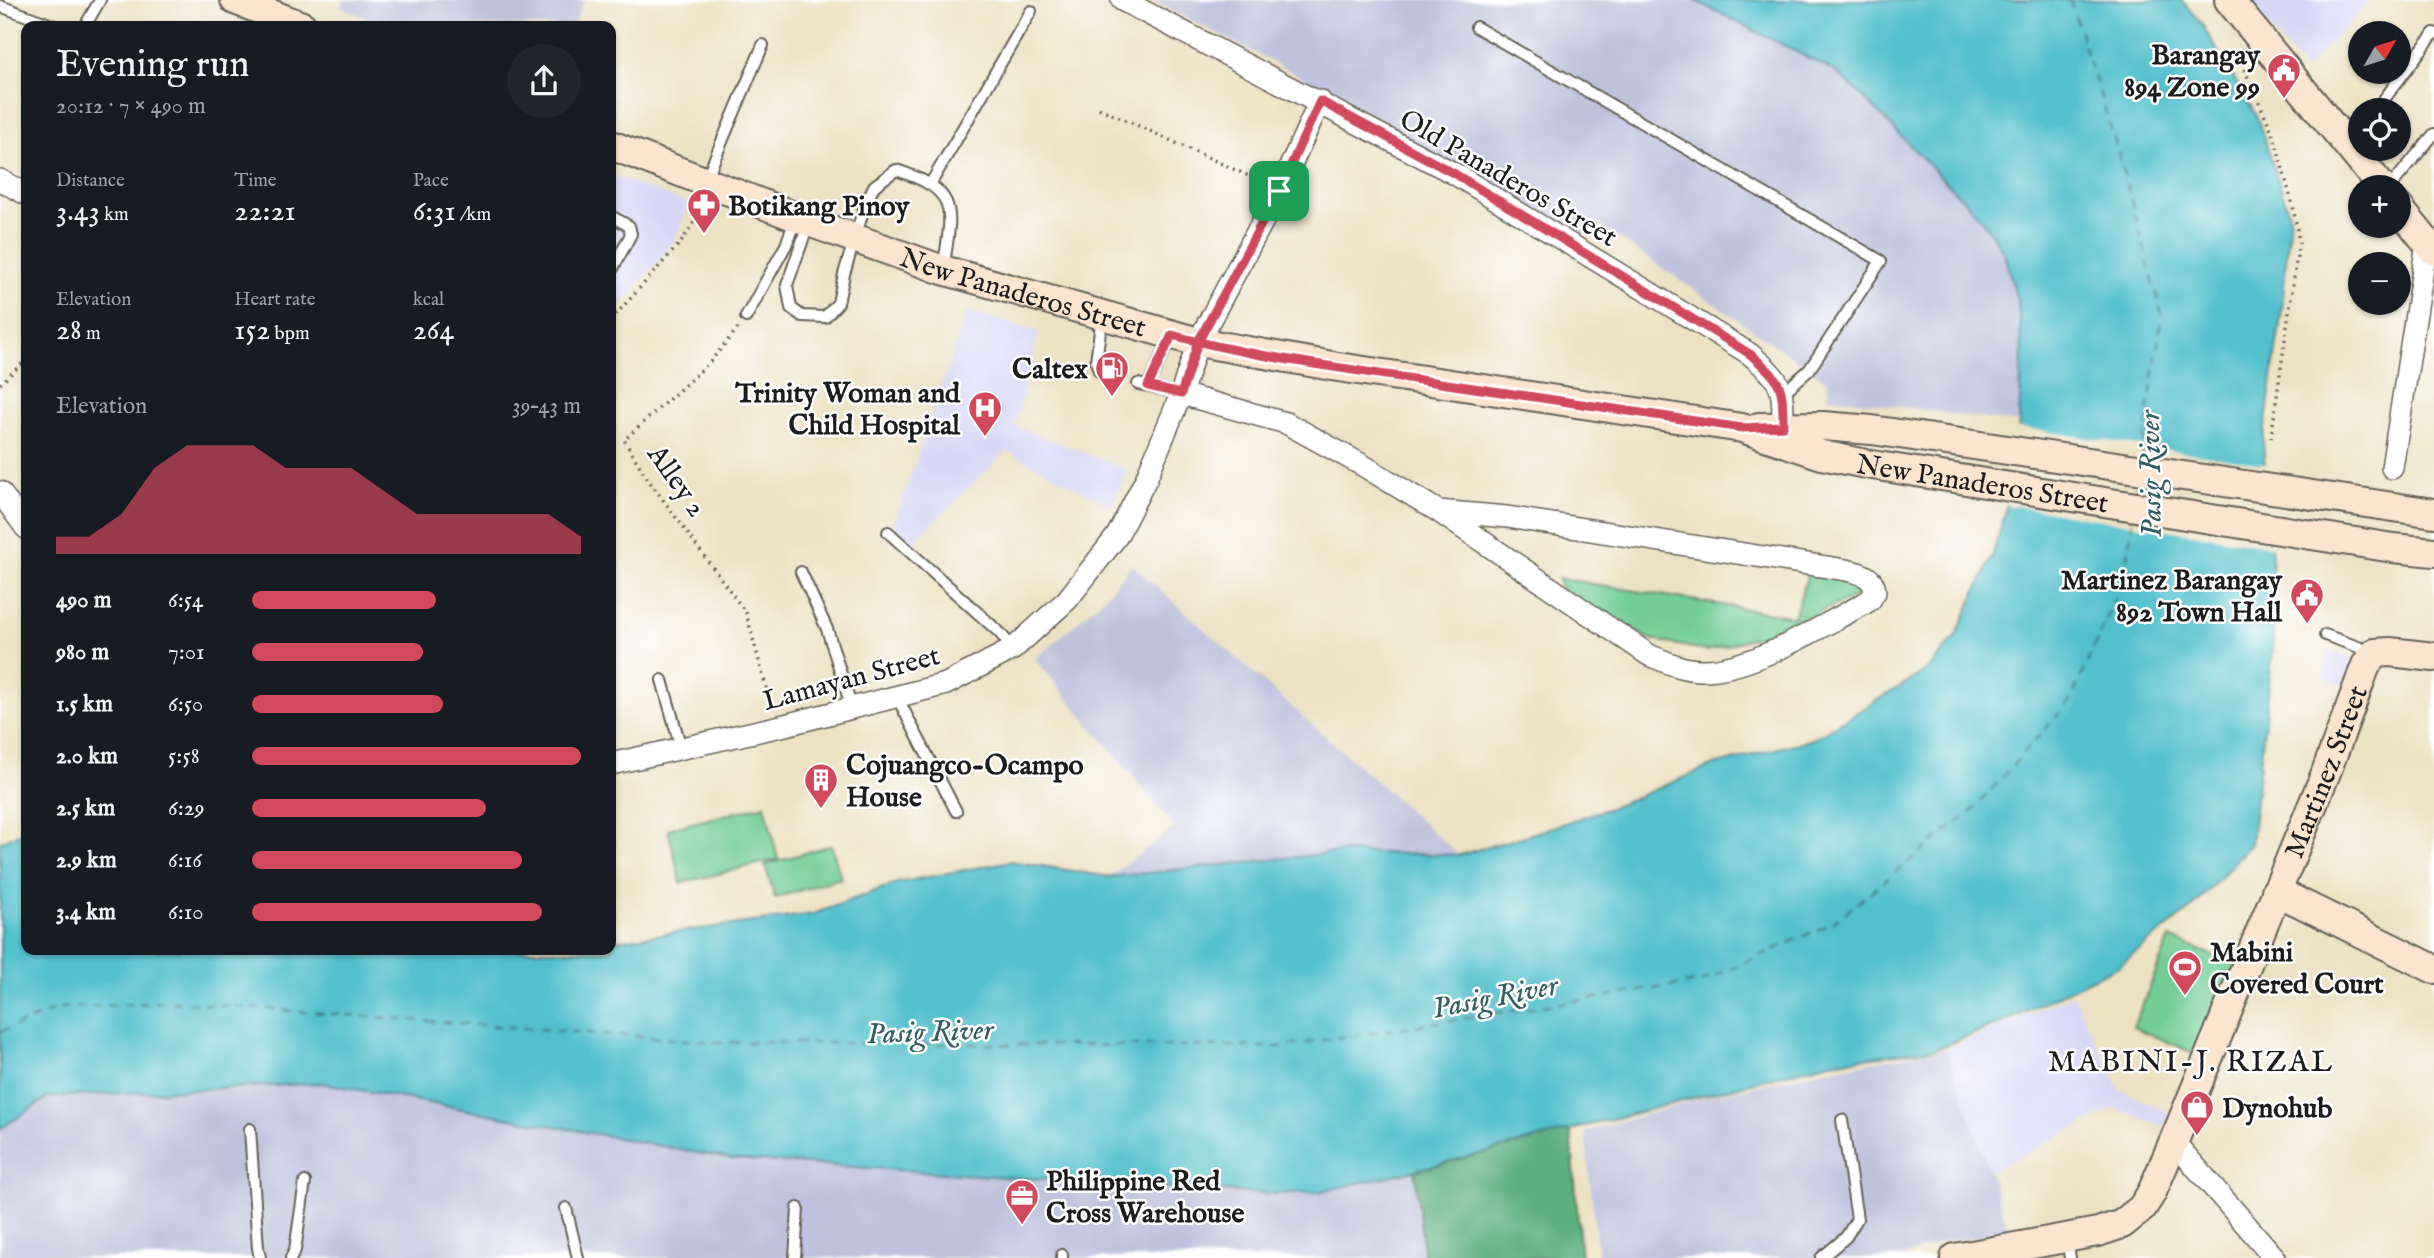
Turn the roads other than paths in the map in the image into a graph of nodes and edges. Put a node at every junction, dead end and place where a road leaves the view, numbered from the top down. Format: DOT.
graph roads {
  1 [pos="100,0"];
  2 [pos="1122,0"];
  3 [pos="2229,0"];
  4 [pos="0,6"];
  5 [pos="1031,11"];
  6 [pos="256,15"];
  7 [pos="41,21"];
  8 [pos="88,21"];
  9 [pos="281,21"];
  10 [pos="1476,27"];
  11 [pos="2434,33"];
  12 [pos="763,45"];
  13 [pos="2385,98"];
  14 [pos="1320,101"];
  15 [pos="2434,134"];
  16 [pos="616,152"];
  17 [pos="2374,175"];
  18 [pos="2400,175"];
  19 [pos="0,180"];
  20 [pos="931,183"];
  21 [pos="711,184"];
  22 [pos="21,191"];
  23 [pos="616,219"];
  24 [pos="802,220"];
  25 [pos="2411,223"];
  26 [pos="855,238"];
  27 [pos="2431,247"];
  28 [pos="616,262"];
  29 [pos="943,270"];
  30 [pos="1102,316"];
  31 [pos="746,317"];
  32 [pos="1185,339"];
  33 [pos="1108,375"];
  34 [pos="1783,393"];
  35 [pos="1181,394"];
  36 [pos="1783,426"];
  37 [pos="1742,428"];
  38 [pos="2392,468"];
  39 [pos="0,492"];
  40 [pos="1438,511"];
  41 [pos="2434,513"];
  42 [pos="21,521"];
  43 [pos="888,532"];
  44 [pos="2434,552"];
  45 [pos="801,572"];
  46 [pos="2325,635"];
  47 [pos="1013,649"];
  48 [pos="2375,653"];
  49 [pos="2434,657"];
  50 [pos="662,680"];
  51 [pos="897,697"];
  52 [pos="852,709"];
  53 [pos="681,748"];
  54 [pos="616,763"];
  55 [pos="956,811"];
  56 [pos="2276,891"];
  57 [pos="2434,969"];
  58 [pos="1842,1120"];
  59 [pos="250,1129"];
  60 [pos="2173,1141"];
  61 [pos="305,1182"];
  62 [pos="566,1208"];
  63 [pos="798,1208"];
  64 [pos="2068,1249"];
  65 [pos="260,1258"];
  66 [pos="291,1258"];
  67 [pos="578,1258"];
  68 [pos="795,1258"];
  69 [pos="1821,1258"];
  70 [pos="1955,1258"];
  71 [pos="2275,1258"];
  1 -- 8 [label="lane"];
  2 -- 14 [label="street, Old Panaderos Street"];
  3 -- 17 [label="main road"];
  4 -- 7 [label="lane"];
  5 -- 20 [label="lane"];
  6 -- 9 [label="main road"];
  10 -- 34 [label="lane"];
  11 -- 13 [label="lane"];
  12 -- 21 [label="lane"];
  14 -- 32 [label="street, Lamayan Street"];
  14 -- 34 [label="street, Old Panaderos Street"];
  15 -- 18 [label="lane"];
  16 -- 21 [label="main road, New Panaderos Street"];
  19 -- 22 [label="street"];
  20 -- 26 [label="lane"];
  20 -- 29 [label="lane"];
  21 -- 24 [label="main road, New Panaderos Street"];
  23 -- 28 [label="lane"];
  24 -- 26 [label="main road, New Panaderos Street"];
  24 -- 26 [label="lane"];
  24 -- 31 [label="lane"];
  25 -- 27 [label="main road"];
  26 -- 29 [label="main road, New Panaderos Street"];
  27 -- 38 [label="street"];
  29 -- 30 [label="main road, New Panaderos Street"];
  30 -- 32 [label="main road, New Panaderos Street"];
  30 -- 33 [label="lane"];
  32 -- 35 [label="street, Lamayan Street"];
  32 -- 35 [label="lane"];
  32 -- 37 [label="main road, New Panaderos Street"];
  34 -- 36 [label="street"];
  35 -- 40 [label="street"];
  35 -- 47 [label="street, Lamayan Street"];
  36 -- 37 [label="main road, New Panaderos Street"];
  36 -- 41 [label="main road, New Panaderos Street"];
  37 -- 44 [label="main road, New Panaderos Street"];
  39 -- 42 [label="street"];
  40 -- 40 [label="street"];
  43 -- 47 [label="lane"];
  45 -- 52 [label="lane"];
  46 -- 48 [label="lane"];
  47 -- 51 [label="street, Lamayan Street"];
  48 -- 49 [label="main road"];
  48 -- 56 [label="main road, Martinez Street"];
  50 -- 53 [label="lane"];
  51 -- 52 [label="street, Lamayan Street"];
  51 -- 55 [label="lane"];
  52 -- 53 [label="street, Lamayan Street"];
  53 -- 54 [label="street, Lamayan Street"];
  56 -- 57 [label="main road"];
  56 -- 60 [label="main road, Martinez Street"];
  58 -- 69 [label="lane"];
  59 -- 65 [label="lane"];
  60 -- 64 [label="main road, Martinez Street"];
  60 -- 71 [label="street"];
  61 -- 66 [label="lane"];
  62 -- 67 [label="lane"];
  63 -- 68 [label="lane"];
  64 -- 70 [label="main road, Martinez Street"];
}
